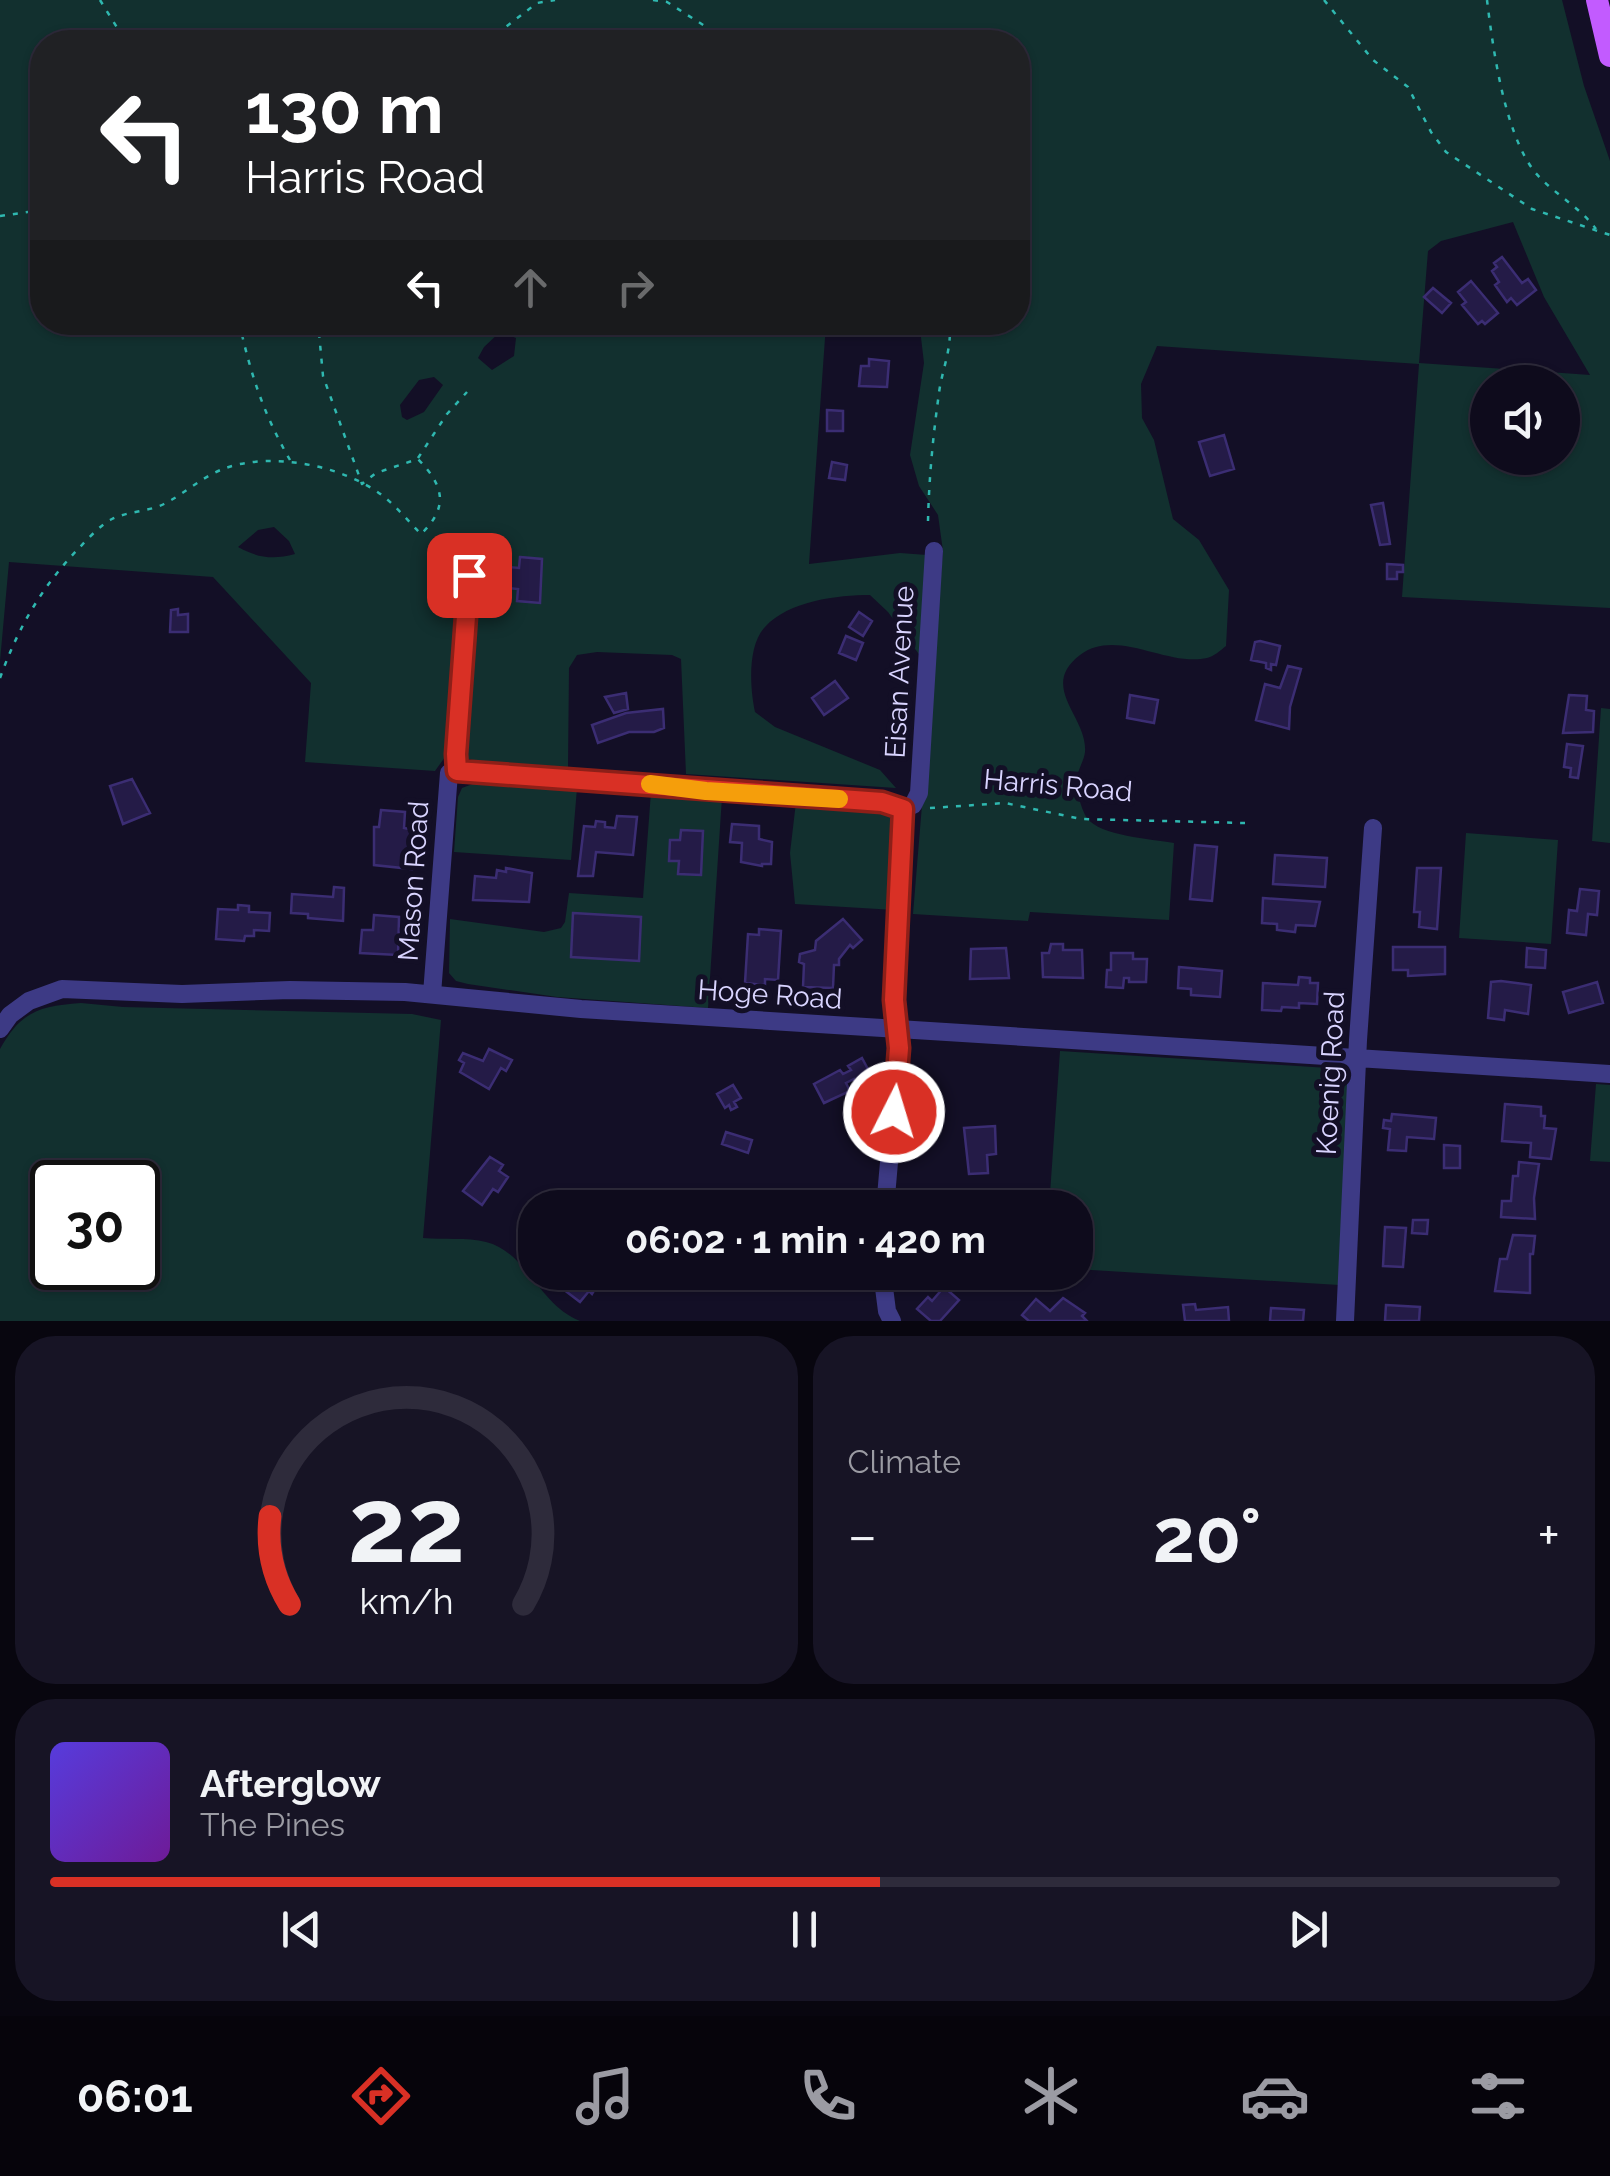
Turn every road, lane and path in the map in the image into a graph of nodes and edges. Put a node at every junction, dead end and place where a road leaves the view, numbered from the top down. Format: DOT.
graph roads {
  1 [pos="100,0"];
  2 [pos="556,0"];
  3 [pos="652,0"];
  4 [pos="1324,0"];
  5 [pos="1488,0"];
  6 [pos="1597,0"];
  7 [pos="536,2"];
  8 [pos="119,30"];
  9 [pos="501,30"];
  10 [pos="711,30"];
  11 [pos="1610,56"];
  12 [pos="30,212"];
  13 [pos="0,216"];
  14 [pos="1597,230"];
  15 [pos="1610,235"];
  16 [pos="242,335"];
  17 [pos="319,335"];
  18 [pos="952,335"];
  19 [pos="467,392"];
  20 [pos="418,460"];
  21 [pos="291,461"];
  22 [pos="362,484"];
  23 [pos="928,520"];
  24 [pos="470,544"];
  25 [pos="934,551"];
  26 [pos="0,678"];
  27 [pos="453,772"];
  28 [pos="903,809"];
  29 [pos="1246,823"];
  30 [pos="1373,828"];
  31 [pos="432,994"];
  32 [pos="0,1029"];
  33 [pos="899,1030"];
  34 [pos="1358,1058"];
  35 [pos="1610,1074"];
  36 [pos="886,1190"];
  37 [pos="884,1290"];
  38 [pos="892,1321"];
  39 [pos="1345,1321"];
  1 -- 8 [label="path"];
  2 -- 7 [label="path"];
  3 -- 10 [label="path"];
  4 -- 14 [label="path"];
  5 -- 14 [label="path"];
  6 -- 11 [label="main road"];
  7 -- 9 [label="path"];
  12 -- 13 [label="path"];
  14 -- 15 [label="path"];
  16 -- 21 [label="path"];
  17 -- 22 [label="path"];
  18 -- 23 [label="path"];
  19 -- 20 [label="path"];
  20 -- 22 [label="path"];
  20 -- 22 [label="path"];
  21 -- 22 [label="path"];
  21 -- 26 [label="path"];
  24 -- 27 [label="street, Mason Road"];
  25 -- 28 [label="street, Eisan Avenue"];
  27 -- 28 [label="street"];
  27 -- 31 [label="street, Mason Road"];
  28 -- 29 [label="path, Harris Road"];
  28 -- 33 [label="street, Eisan Avenue"];
  30 -- 34 [label="street, Koenig Road"];
  31 -- 32 [label="street, Hoge Road"];
  31 -- 33 [label="street, Hoge Road"];
  33 -- 34 [label="street, Hoge Road"];
  33 -- 36 [label="street, Eisan Avenue"];
  34 -- 35 [label="street, Hoge Road"];
  34 -- 39 [label="street, Koenig Road"];
  37 -- 38 [label="street"];
}
